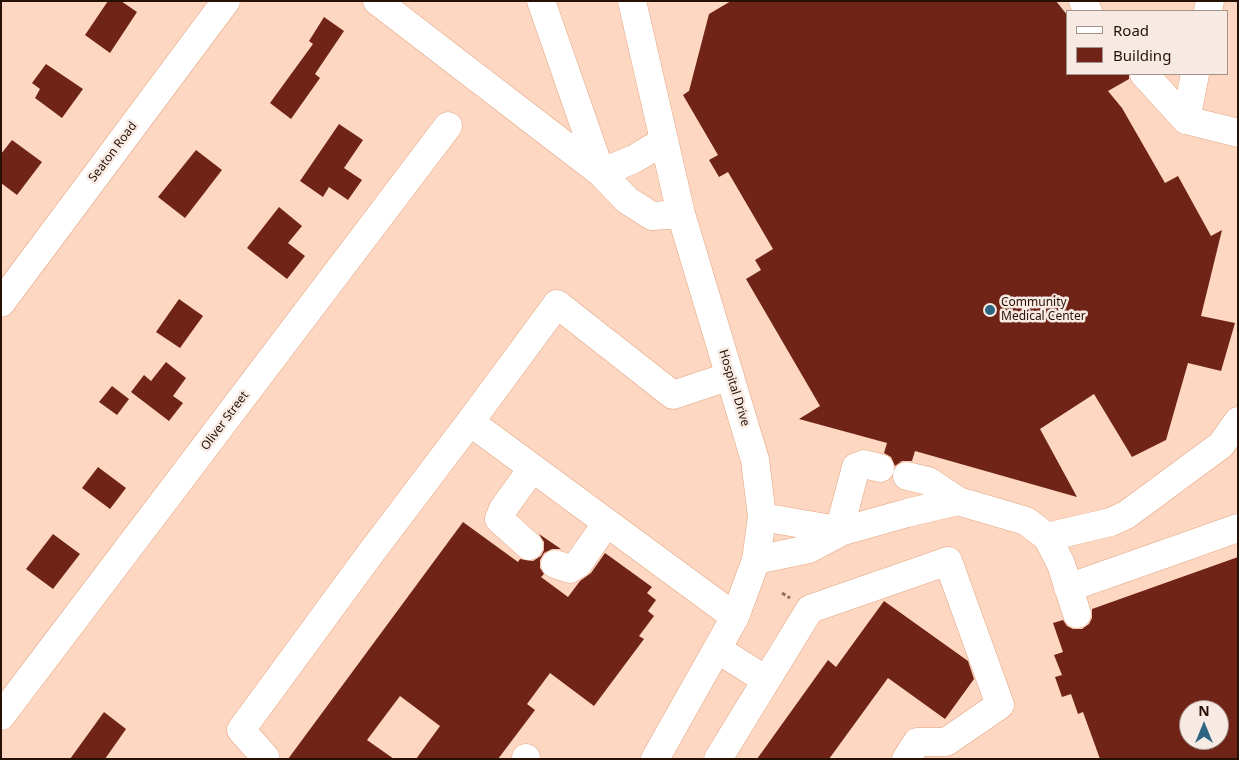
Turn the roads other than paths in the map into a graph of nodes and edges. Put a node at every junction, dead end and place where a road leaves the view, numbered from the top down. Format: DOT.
graph roads {
  1 [pos="226,1"];
  2 [pos="377,1"];
  3 [pos="541,1"];
  4 [pos="632,1"];
  5 [pos="1145,75"];
  6 [pos="1195,75"];
  7 [pos="1186,120"];
  8 [pos="448,126"];
  9 [pos="1238,132"];
  10 [pos="664,141"];
  11 [pos="601,172"];
  12 [pos="681,214"];
  13 [pos="1,303"];
  14 [pos="730,376"];
  15 [pos="1238,421"];
  16 [pos="470,422"];
  17 [pos="1229,450"];
  18 [pos="880,468"];
  19 [pos="532,469"];
  20 [pos="907,476"];
  21 [pos="958,502"];
  22 [pos="762,517"];
  23 [pos="606,524"];
  24 [pos="1238,528"];
  25 [pos="843,531"];
  26 [pos="1047,537"];
  27 [pos="529,546"];
  28 [pos="756,560"];
  29 [pos="555,564"];
  30 [pos="1068,588"];
  31 [pos="1077,614"];
  32 [pos="735,618"];
  33 [pos="717,649"];
  34 [pos="766,680"];
  35 [pos="1,716"];
  36 [pos="264,759"];
  37 [pos="655,759"];
  38 [pos="718,759"];
  39 [pos="906,759"];
  1 -- 13 [label="street, Seaton Road"];
  2 -- 11 [label="street"];
  3 -- 11 [label="street"];
  4 -- 10 [label="street, Hospital Drive"];
  5 -- 7 [label="street"];
  6 -- 7 [label="street"];
  7 -- 9 [label="street"];
  8 -- 35 [label="street, Oliver Street"];
  10 -- 11 [label="street"];
  10 -- 12 [label="street, Hospital Drive"];
  11 -- 12 [label="street"];
  12 -- 14 [label="street, Hospital Drive"];
  14 -- 16 [label="street"];
  14 -- 22 [label="street, Hospital Drive"];
  15 -- 17 [label="street"];
  16 -- 19 [label="street"];
  16 -- 36 [label="street"];
  17 -- 26 [label="street"];
  18 -- 25 [label="street"];
  19 -- 23 [label="street"];
  19 -- 27 [label="street"];
  20 -- 21 [label="street"];
  21 -- 25 [label="street"];
  21 -- 26 [label="street"];
  22 -- 25 [label="street"];
  22 -- 28 [label="street, Hospital Drive"];
  23 -- 29 [label="street"];
  23 -- 32 [label="street"];
  24 -- 30 [label="street"];
  25 -- 28 [label="street"];
  26 -- 30 [label="street"];
  28 -- 32 [label="street, Hospital Drive"];
  30 -- 31 [label="street"];
  32 -- 33 [label="street, Hospital Drive"];
  33 -- 34 [label="street"];
  33 -- 37 [label="street, Hospital Drive"];
  34 -- 38 [label="street"];
  34 -- 39 [label="street"];
}
